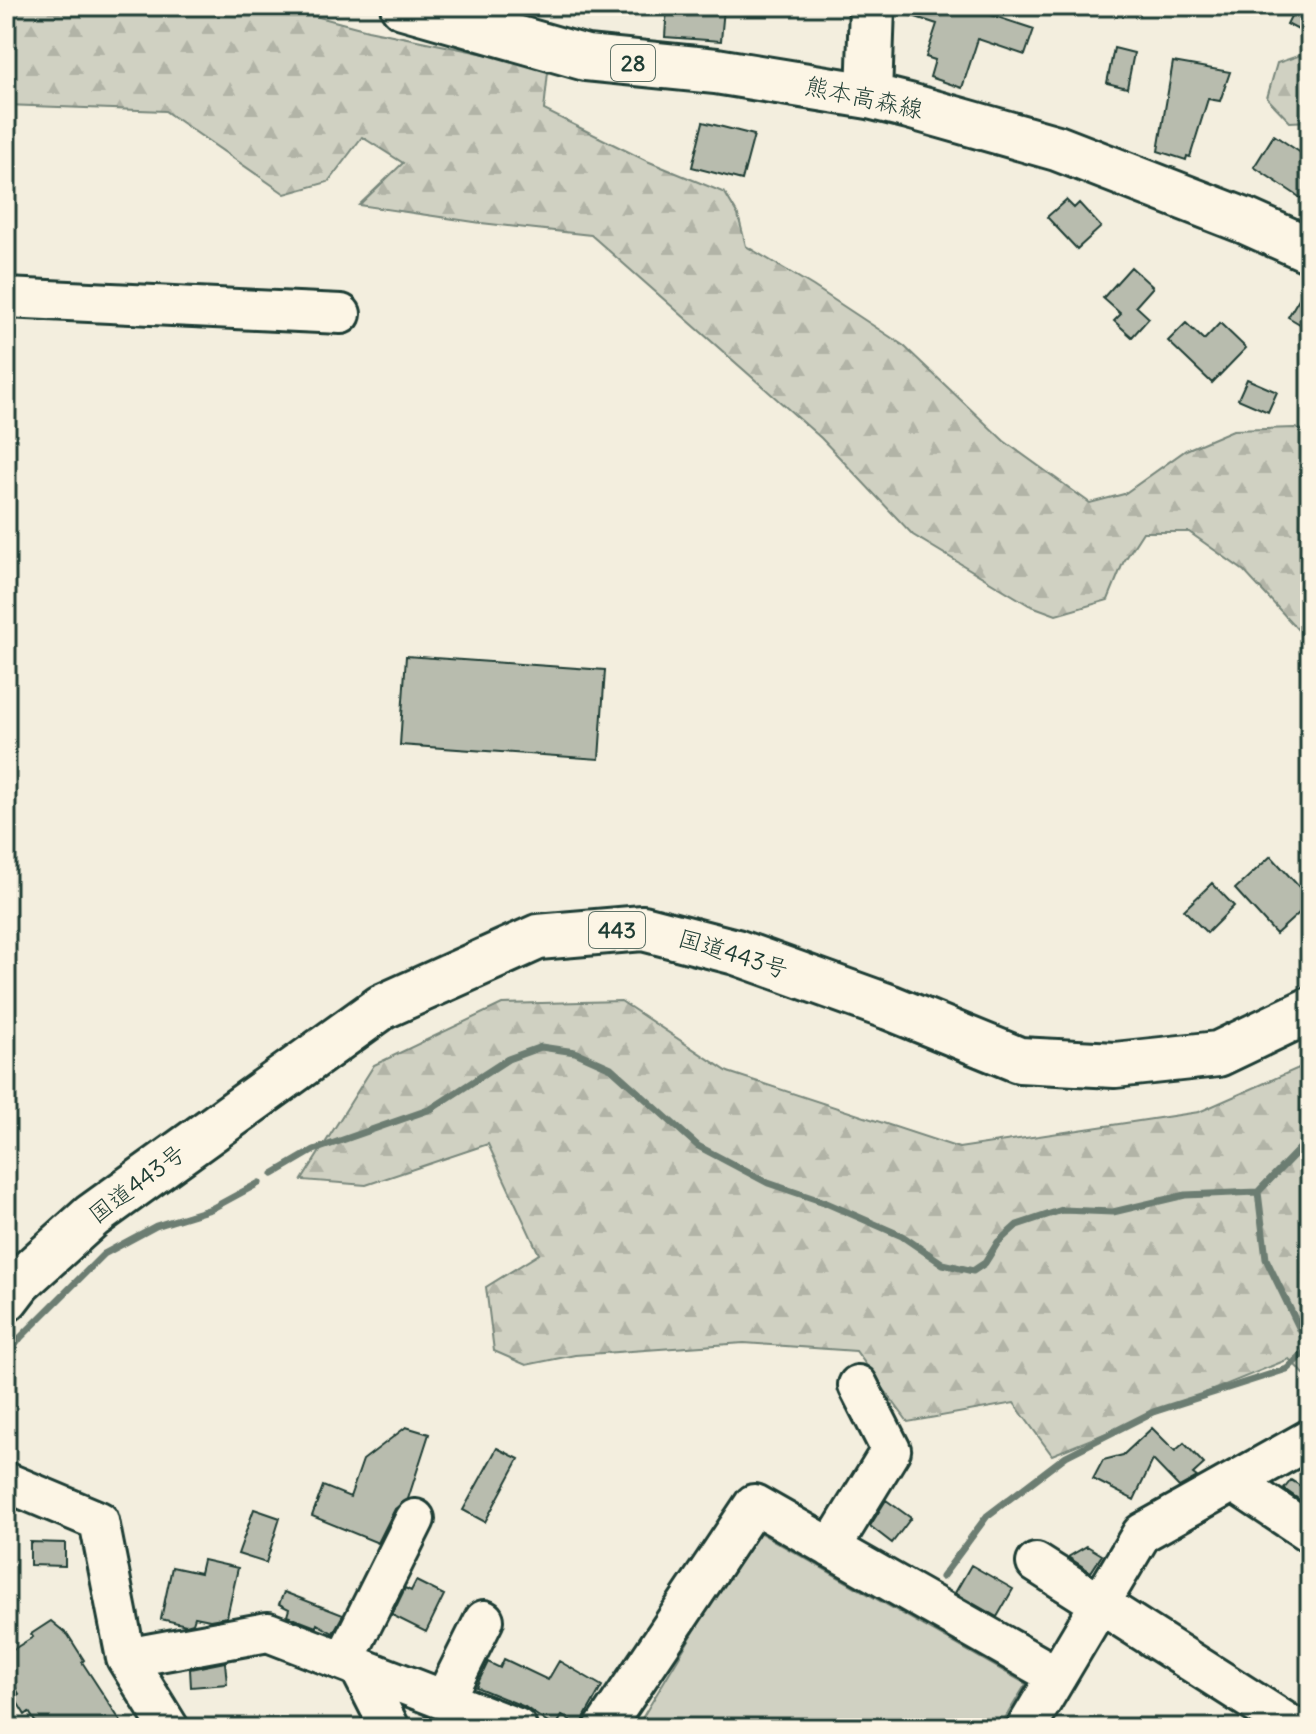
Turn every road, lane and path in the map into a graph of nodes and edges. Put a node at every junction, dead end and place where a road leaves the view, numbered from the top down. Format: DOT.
graph roads {
  1 [pos="403,6"];
  2 [pos="872,6"];
  3 [pos="869,96"];
  4 [pos="1310,250"];
  5 [pos="6,298"];
  6 [pos="341,314"];
  7 [pos="1310,1010"];
  8 [pos="6,1299"];
  9 [pos="858,1385"];
  10 [pos="1310,1439"];
  11 [pos="6,1482"];
  12 [pos="1233,1482"];
  13 [pos="415,1519"];
  14 [pos="1310,1533"];
  15 [pos="831,1548"];
  16 [pos="1036,1563"];
  17 [pos="1101,1602"];
  18 [pos="484,1620"];
  19 [pos="126,1658"];
  20 [pos="351,1664"];
  21 [pos="1057,1676"];
  22 [pos="444,1700"];
  23 [pos="169,1728"];
  24 [pos="390,1728"];
  25 [pos="517,1728"];
  26 [pos="604,1728"];
  27 [pos="1026,1728"];
  28 [pos="1295,1728"];
  1 -- 3 [label="main road, 熊本高森線 / 28"];
  2 -- 3 [label="main road"];
  3 -- 4 [label="main road, 熊本高森線 / 28"];
  5 -- 6 [label="street"];
  7 -- 8 [label="main road, 国道443号 / 443"];
  9 -- 15 [label="street"];
  10 -- 12 [label="street"];
  11 -- 19 [label="street"];
  12 -- 14 [label="street"];
  12 -- 17 [label="street"];
  13 -- 20 [label="street"];
  15 -- 21 [label="street"];
  15 -- 26 [label="street"];
  16 -- 17 [label="street"];
  17 -- 21 [label="street"];
  17 -- 28 [label="street"];
  18 -- 22 [label="street"];
  19 -- 20 [label="street"];
  19 -- 23 [label="street"];
  20 -- 22 [label="street"];
  20 -- 24 [label="street"];
  21 -- 27 [label="street"];
  22 -- 25 [label="street"];
}
